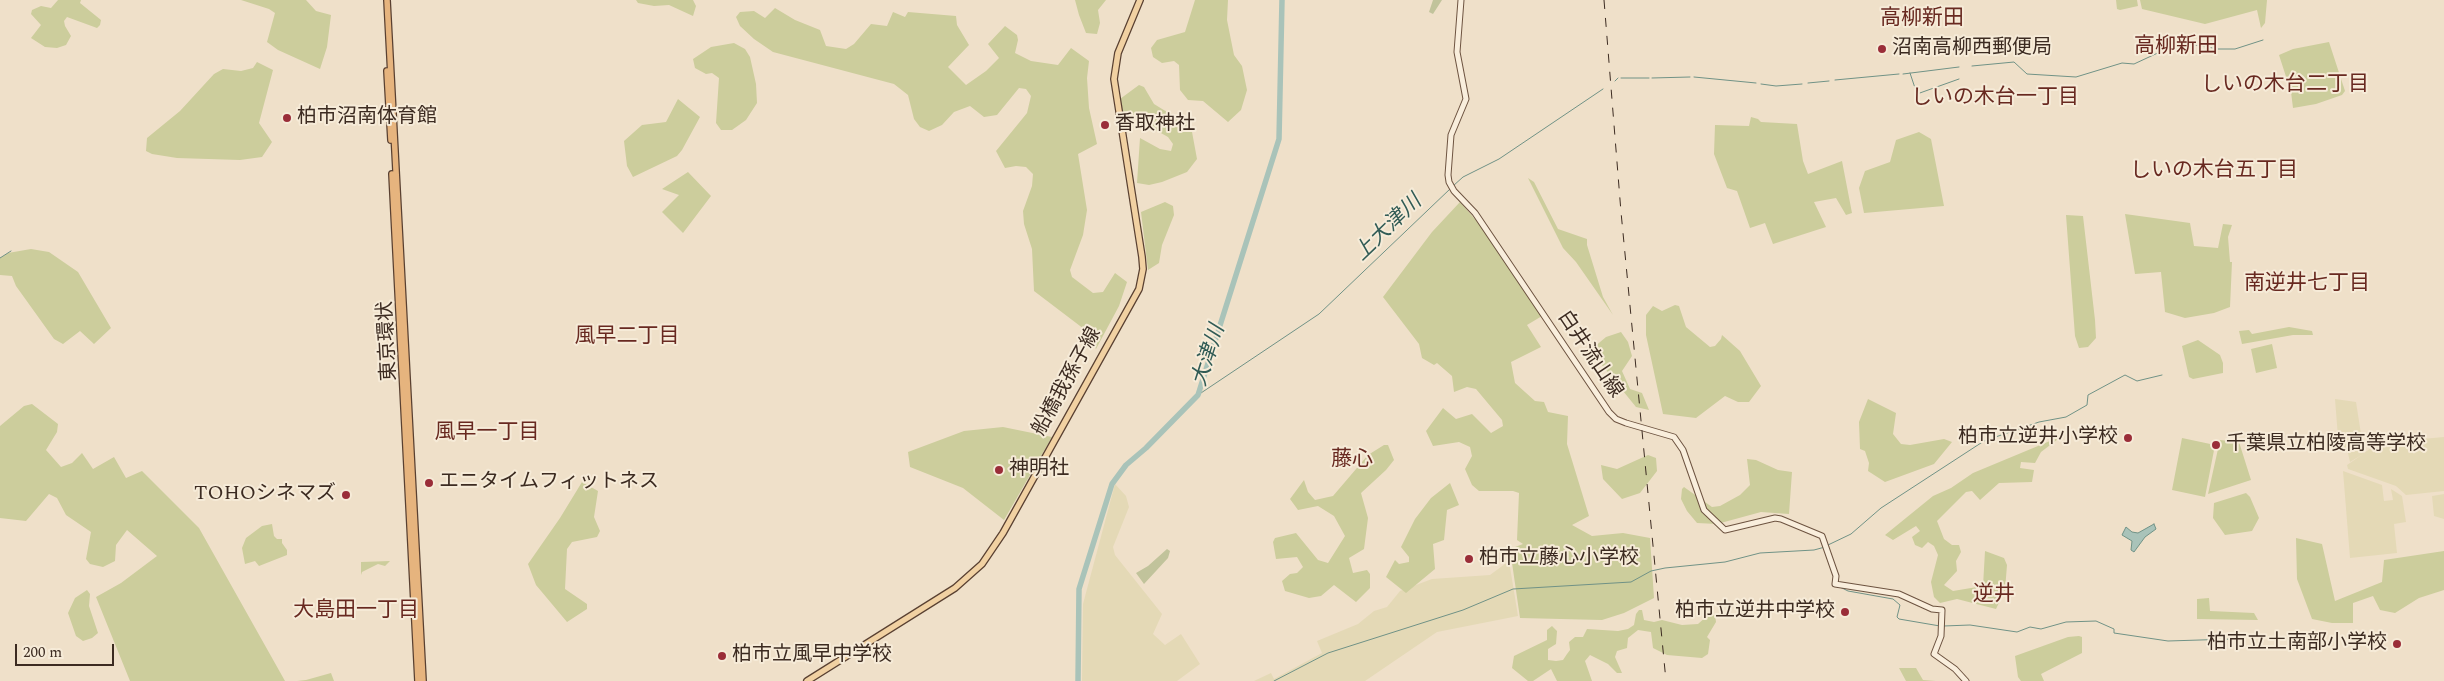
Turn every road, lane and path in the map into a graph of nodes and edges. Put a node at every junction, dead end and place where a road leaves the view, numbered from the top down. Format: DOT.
graph roads {
  1 [pos="385,0"];
  2 [pos="1140,0"];
  3 [pos="1461,0"];
  4 [pos="418,681"];
  5 [pos="423,681"];
  6 [pos="807,681"];
  7 [pos="1966,681"];
  1 -- 4 [label="highway, 東京環状"];
  1 -- 5 [label="highway, 東京環状"];
  2 -- 6 [label="main road, 船橋我孫子線"];
  3 -- 7 [label="main road, 白井流山線"];
}
